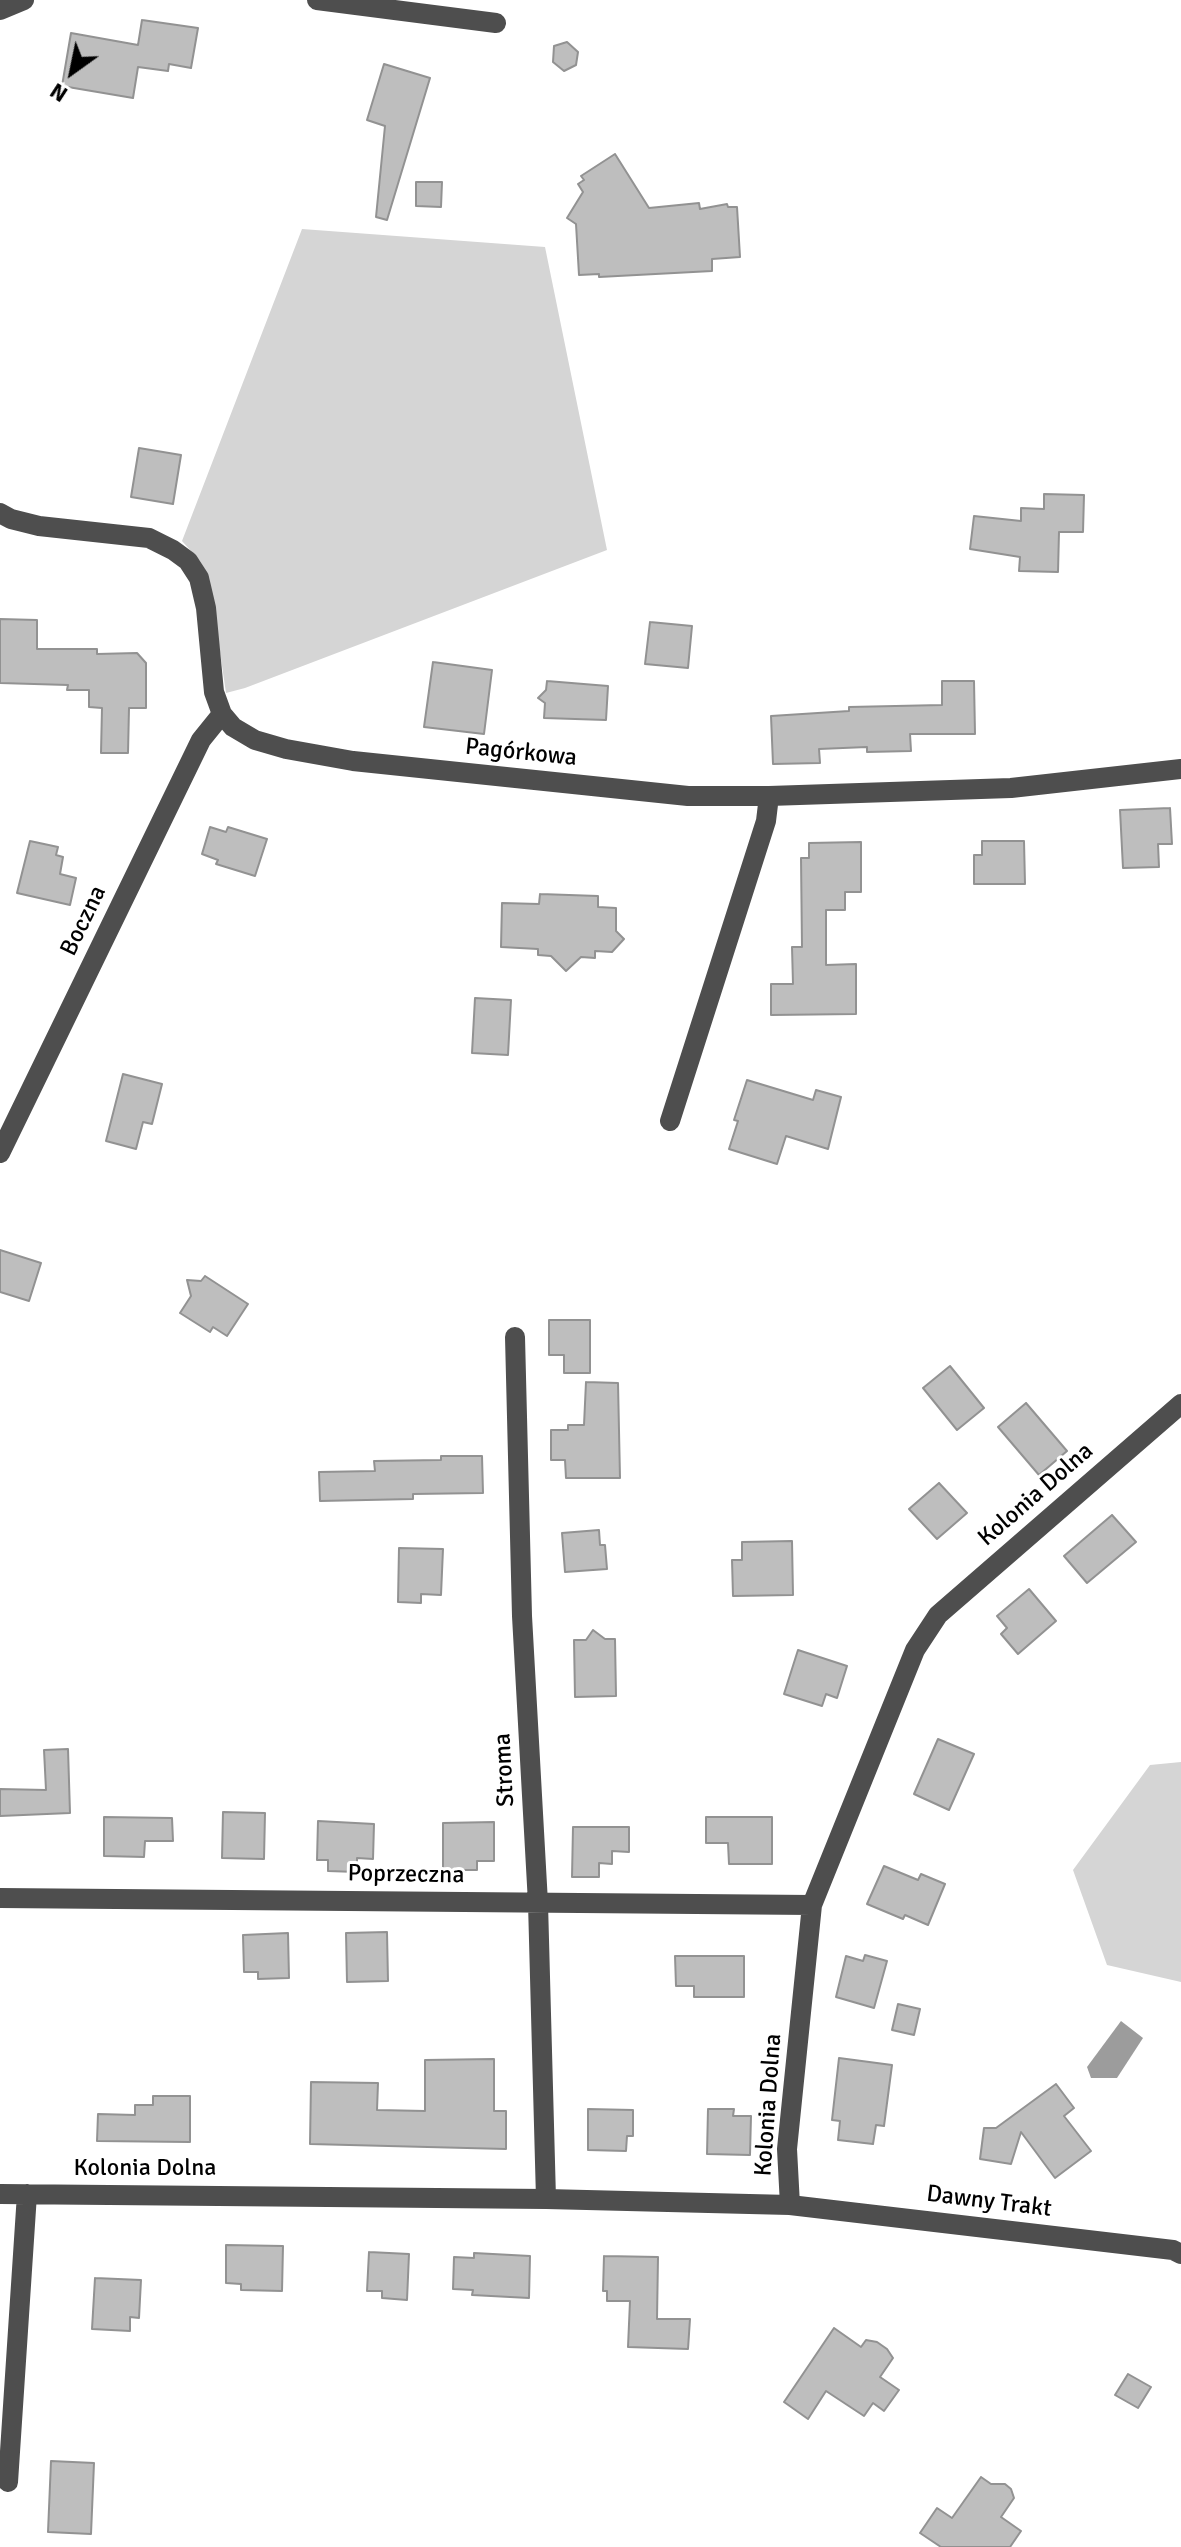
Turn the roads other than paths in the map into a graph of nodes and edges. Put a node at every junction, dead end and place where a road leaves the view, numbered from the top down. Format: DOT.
graph roads {
  1 [pos="24,0"];
  2 [pos="317,0"];
  3 [pos="0,10"];
  4 [pos="496,23"];
  5 [pos="0,513"];
  6 [pos="222,714"];
  7 [pos="1181,769"];
  8 [pos="769,796"];
  9 [pos="670,1121"];
  10 [pos="0,1153"];
  11 [pos="515,1337"];
  12 [pos="1181,1404"];
  13 [pos="0,1898"];
  14 [pos="538,1903"];
  15 [pos="812,1905"];
  16 [pos="0,2194"];
  17 [pos="27,2194"];
  18 [pos="546,2199"];
  19 [pos="790,2205"];
  20 [pos="1181,2254"];
  21 [pos="8,2482"];
  1 -- 3 [label="street"];
  2 -- 4 [label="street"];
  5 -- 6 [label="street"];
  6 -- 8 [label="street, Pagórkowa"];
  6 -- 10 [label="street, Boczna"];
  7 -- 8 [label="street, Pagórkowa"];
  8 -- 9 [label="street"];
  11 -- 14 [label="street, Stroma"];
  12 -- 15 [label="street, Kolonia Dolna"];
  13 -- 14 [label="street, Poprzeczna"];
  14 -- 15 [label="street, Poprzeczna"];
  14 -- 18 [label="street, Stroma"];
  15 -- 19 [label="street, Kolonia Dolna"];
  16 -- 17 [label="street, Kolonia Dolna"];
  17 -- 18 [label="street, Kolonia Dolna"];
  17 -- 21 [label="street"];
  18 -- 19 [label="street, Kolonia Dolna"];
  19 -- 20 [label="street, Dawny Trakt"];
}
